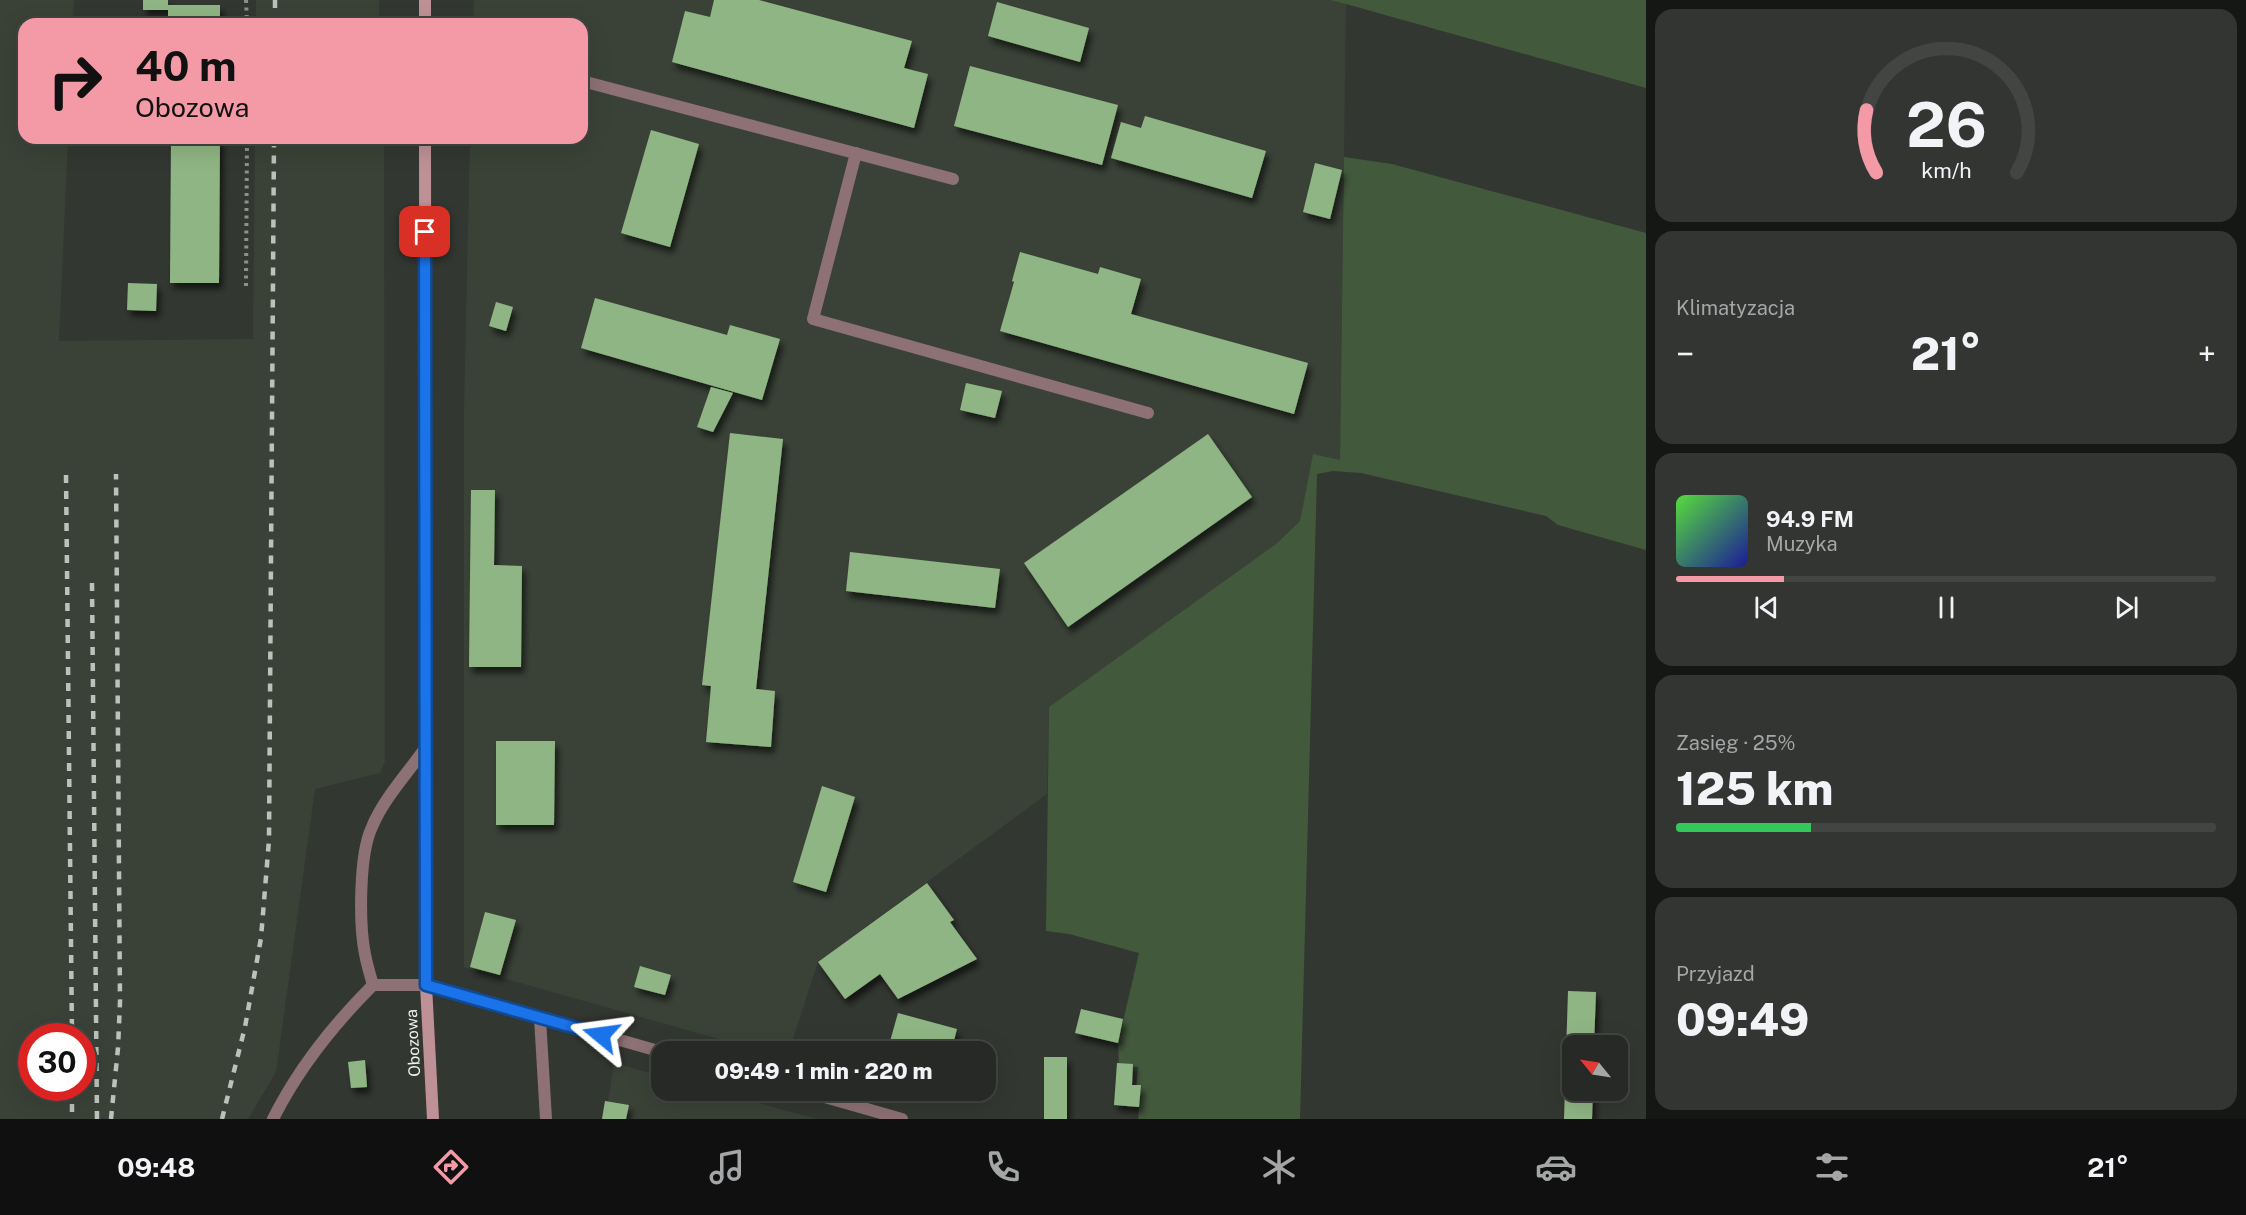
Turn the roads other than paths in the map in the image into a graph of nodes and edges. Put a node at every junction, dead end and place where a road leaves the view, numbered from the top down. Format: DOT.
graph roads {
  1 [pos="425,0"];
  2 [pos="425,18"];
  3 [pos="588,83"];
  4 [pos="425,144"];
  5 [pos="856,153"];
  6 [pos="953,179"];
  7 [pos="1148,413"];
  8 [pos="426,747"];
  9 [pos="426,985"];
  10 [pos="373,986"];
  11 [pos="540,1018"];
  12 [pos="651,1049"];
  13 [pos="839,1101"];
  14 [pos="273,1119"];
  15 [pos="433,1119"];
  16 [pos="546,1119"];
  17 [pos="902,1119"];
  1 -- 2 [label="street"];
  3 -- 5 [label="street"];
  4 -- 8 [label="street, Obozowa"];
  5 -- 6 [label="street"];
  5 -- 7 [label="street"];
  8 -- 9 [label="street, Obozowa"];
  8 -- 10 [label="street"];
  9 -- 10 [label="street"];
  9 -- 11 [label="street"];
  9 -- 15 [label="street, Obozowa"];
  10 -- 14 [label="street"];
  11 -- 12 [label="street"];
  11 -- 16 [label="street"];
  13 -- 17 [label="street"];
}
